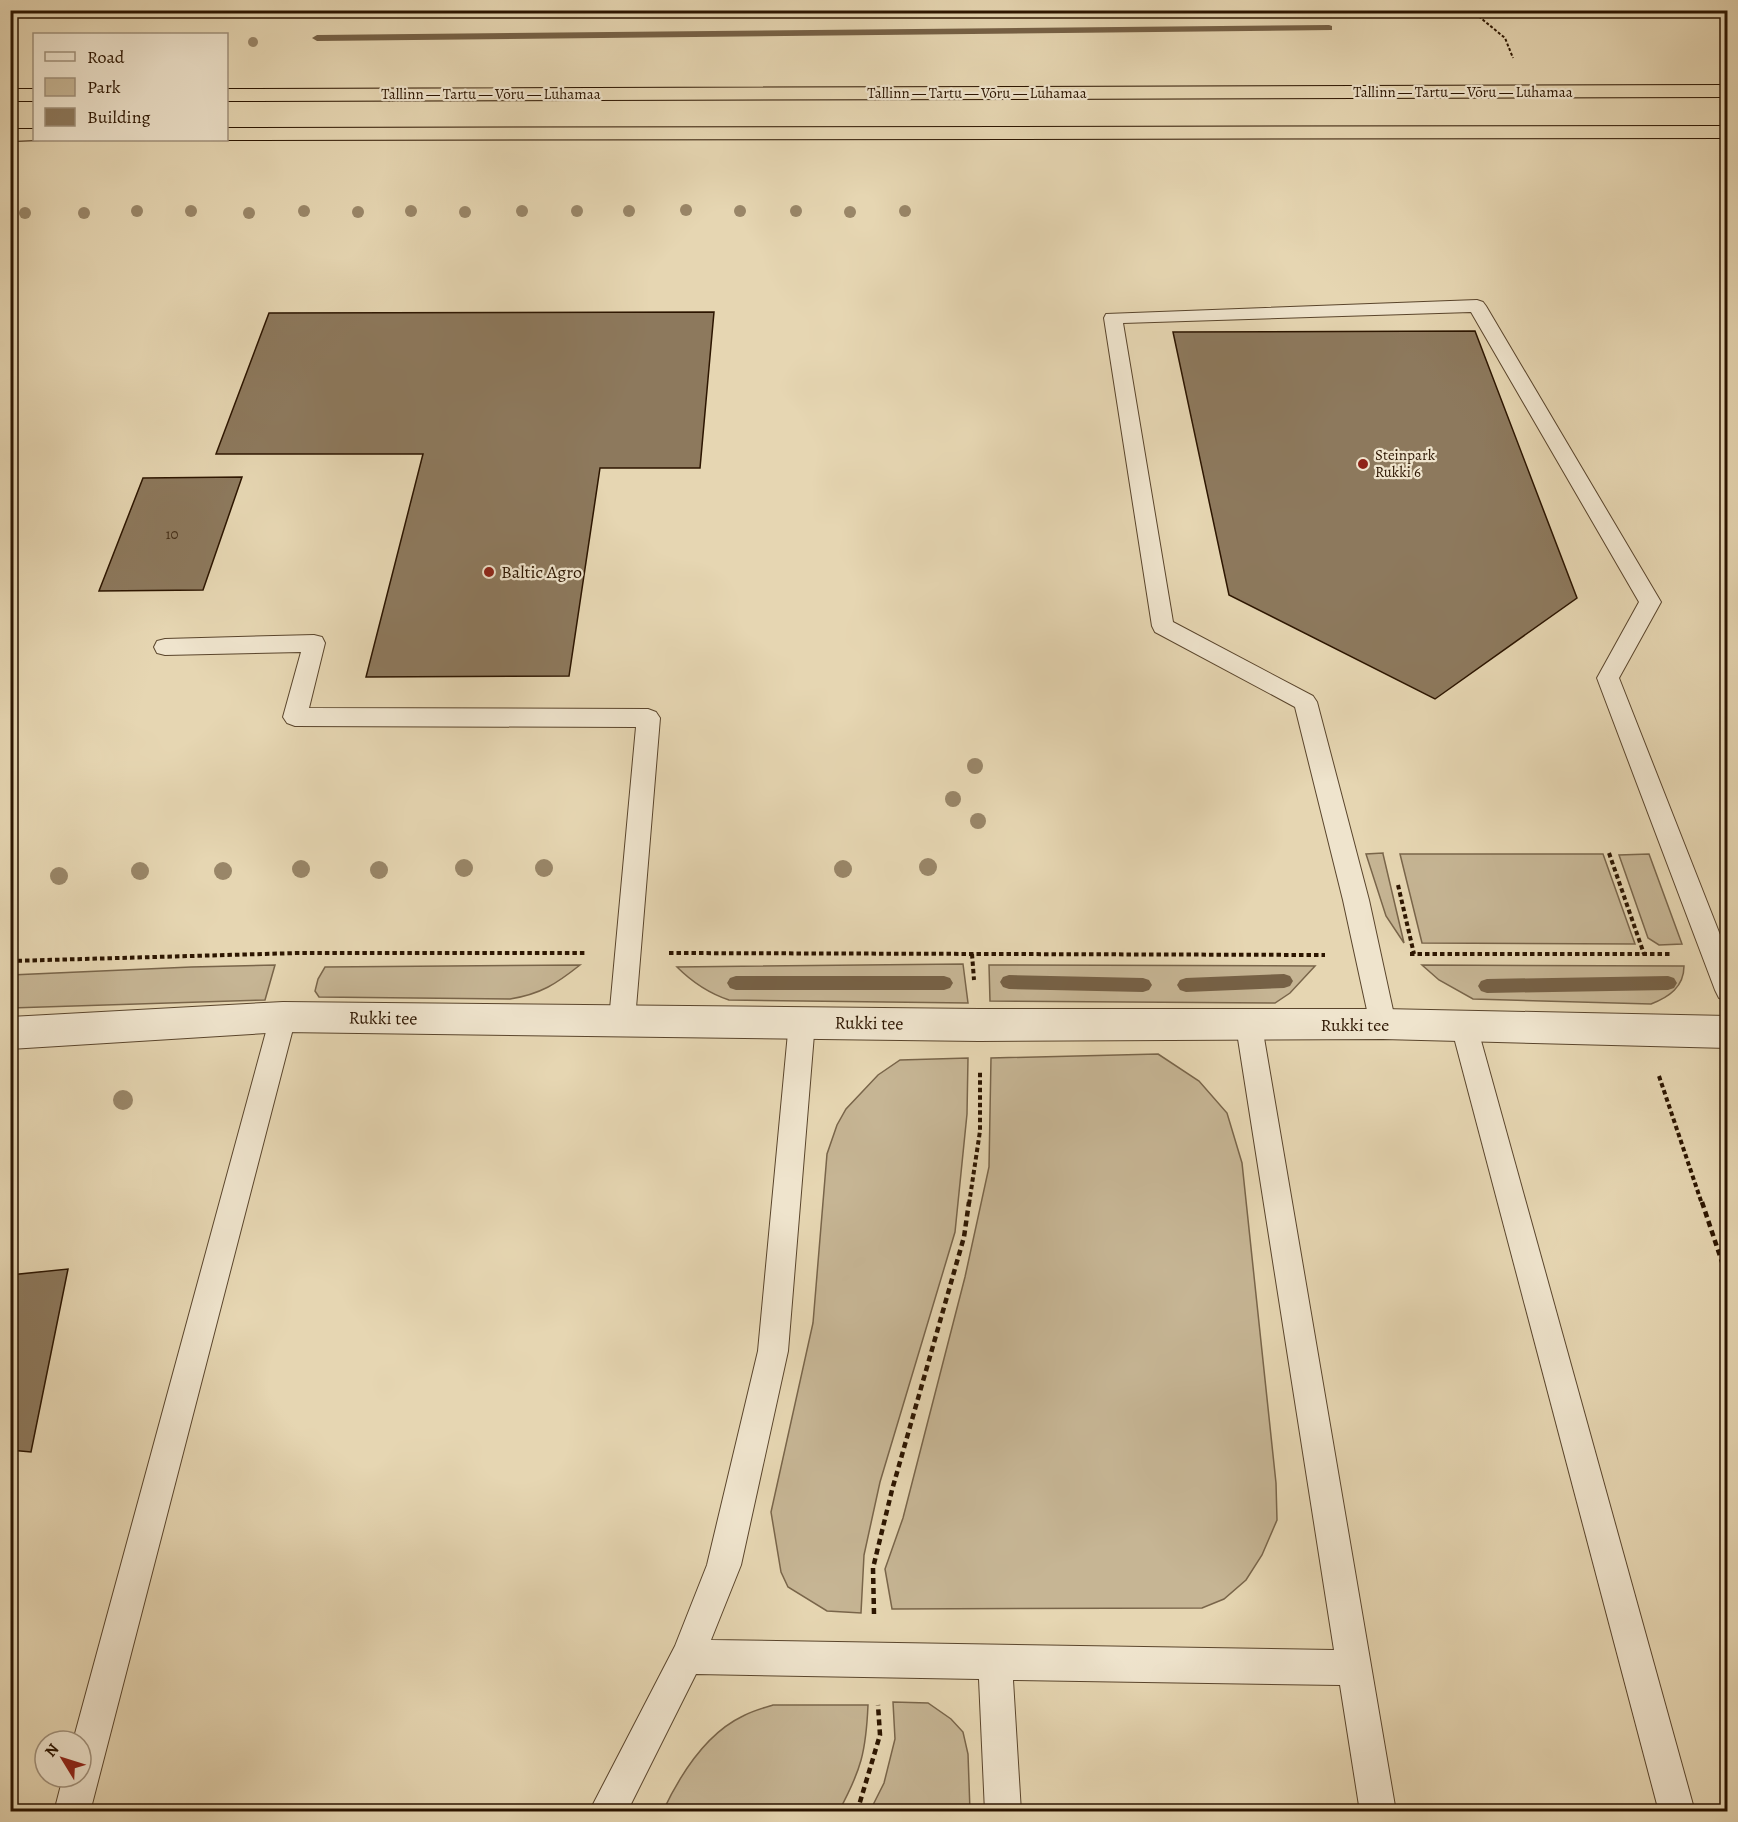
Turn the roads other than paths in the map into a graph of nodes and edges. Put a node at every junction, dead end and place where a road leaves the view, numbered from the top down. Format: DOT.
graph roads {
  1 [pos="1728,91"];
  2 [pos="228,94"];
  3 [pos="10,95"];
  4 [pos="33,95"];
  5 [pos="1728,132"];
  6 [pos="228,134"];
  7 [pos="10,135"];
  8 [pos="33,135"];
  9 [pos="165,647"];
  10 [pos="1728,990"];
  11 [pos="283,1017"];
  12 [pos="622,1020"];
  13 [pos="802,1022"];
  14 [pos="1383,1024"];
  15 [pos="1249,1026"];
  16 [pos="1464,1026"];
  17 [pos="1728,1032"];
  18 [pos="10,1033"];
  19 [pos="687,1657"];
  20 [pos="995,1662"];
  21 [pos="1355,1668"];
  22 [pos="72,1812"];
  23 [pos="607,1812"];
  24 [pos="1003,1812"];
  25 [pos="1378,1812"];
  26 [pos="1677,1812"];
  1 -- 2 [label="highway, Tallinn — Tartu — Võru — Luhamaa"];
  3 -- 4 [label="highway"];
  5 -- 6 [label="highway"];
  7 -- 8 [label="highway"];
  9 -- 12 [label="lane"];
  10 -- 14 [label="lane"];
  11 -- 12 [label="street, Rukki tee"];
  11 -- 18 [label="street, Rukki tee"];
  11 -- 22 [label="lane"];
  12 -- 13 [label="street, Rukki tee"];
  13 -- 15 [label="street, Rukki tee"];
  13 -- 19 [label="lane"];
  14 -- 15 [label="street, Rukki tee"];
  14 -- 16 [label="street, Rukki tee"];
  15 -- 21 [label="lane"];
  16 -- 17 [label="street, Rukki tee"];
  16 -- 26 [label="lane"];
  19 -- 20 [label="lane"];
  19 -- 23 [label="lane"];
  20 -- 21 [label="lane"];
  20 -- 24 [label="lane"];
  21 -- 25 [label="lane"];
}
